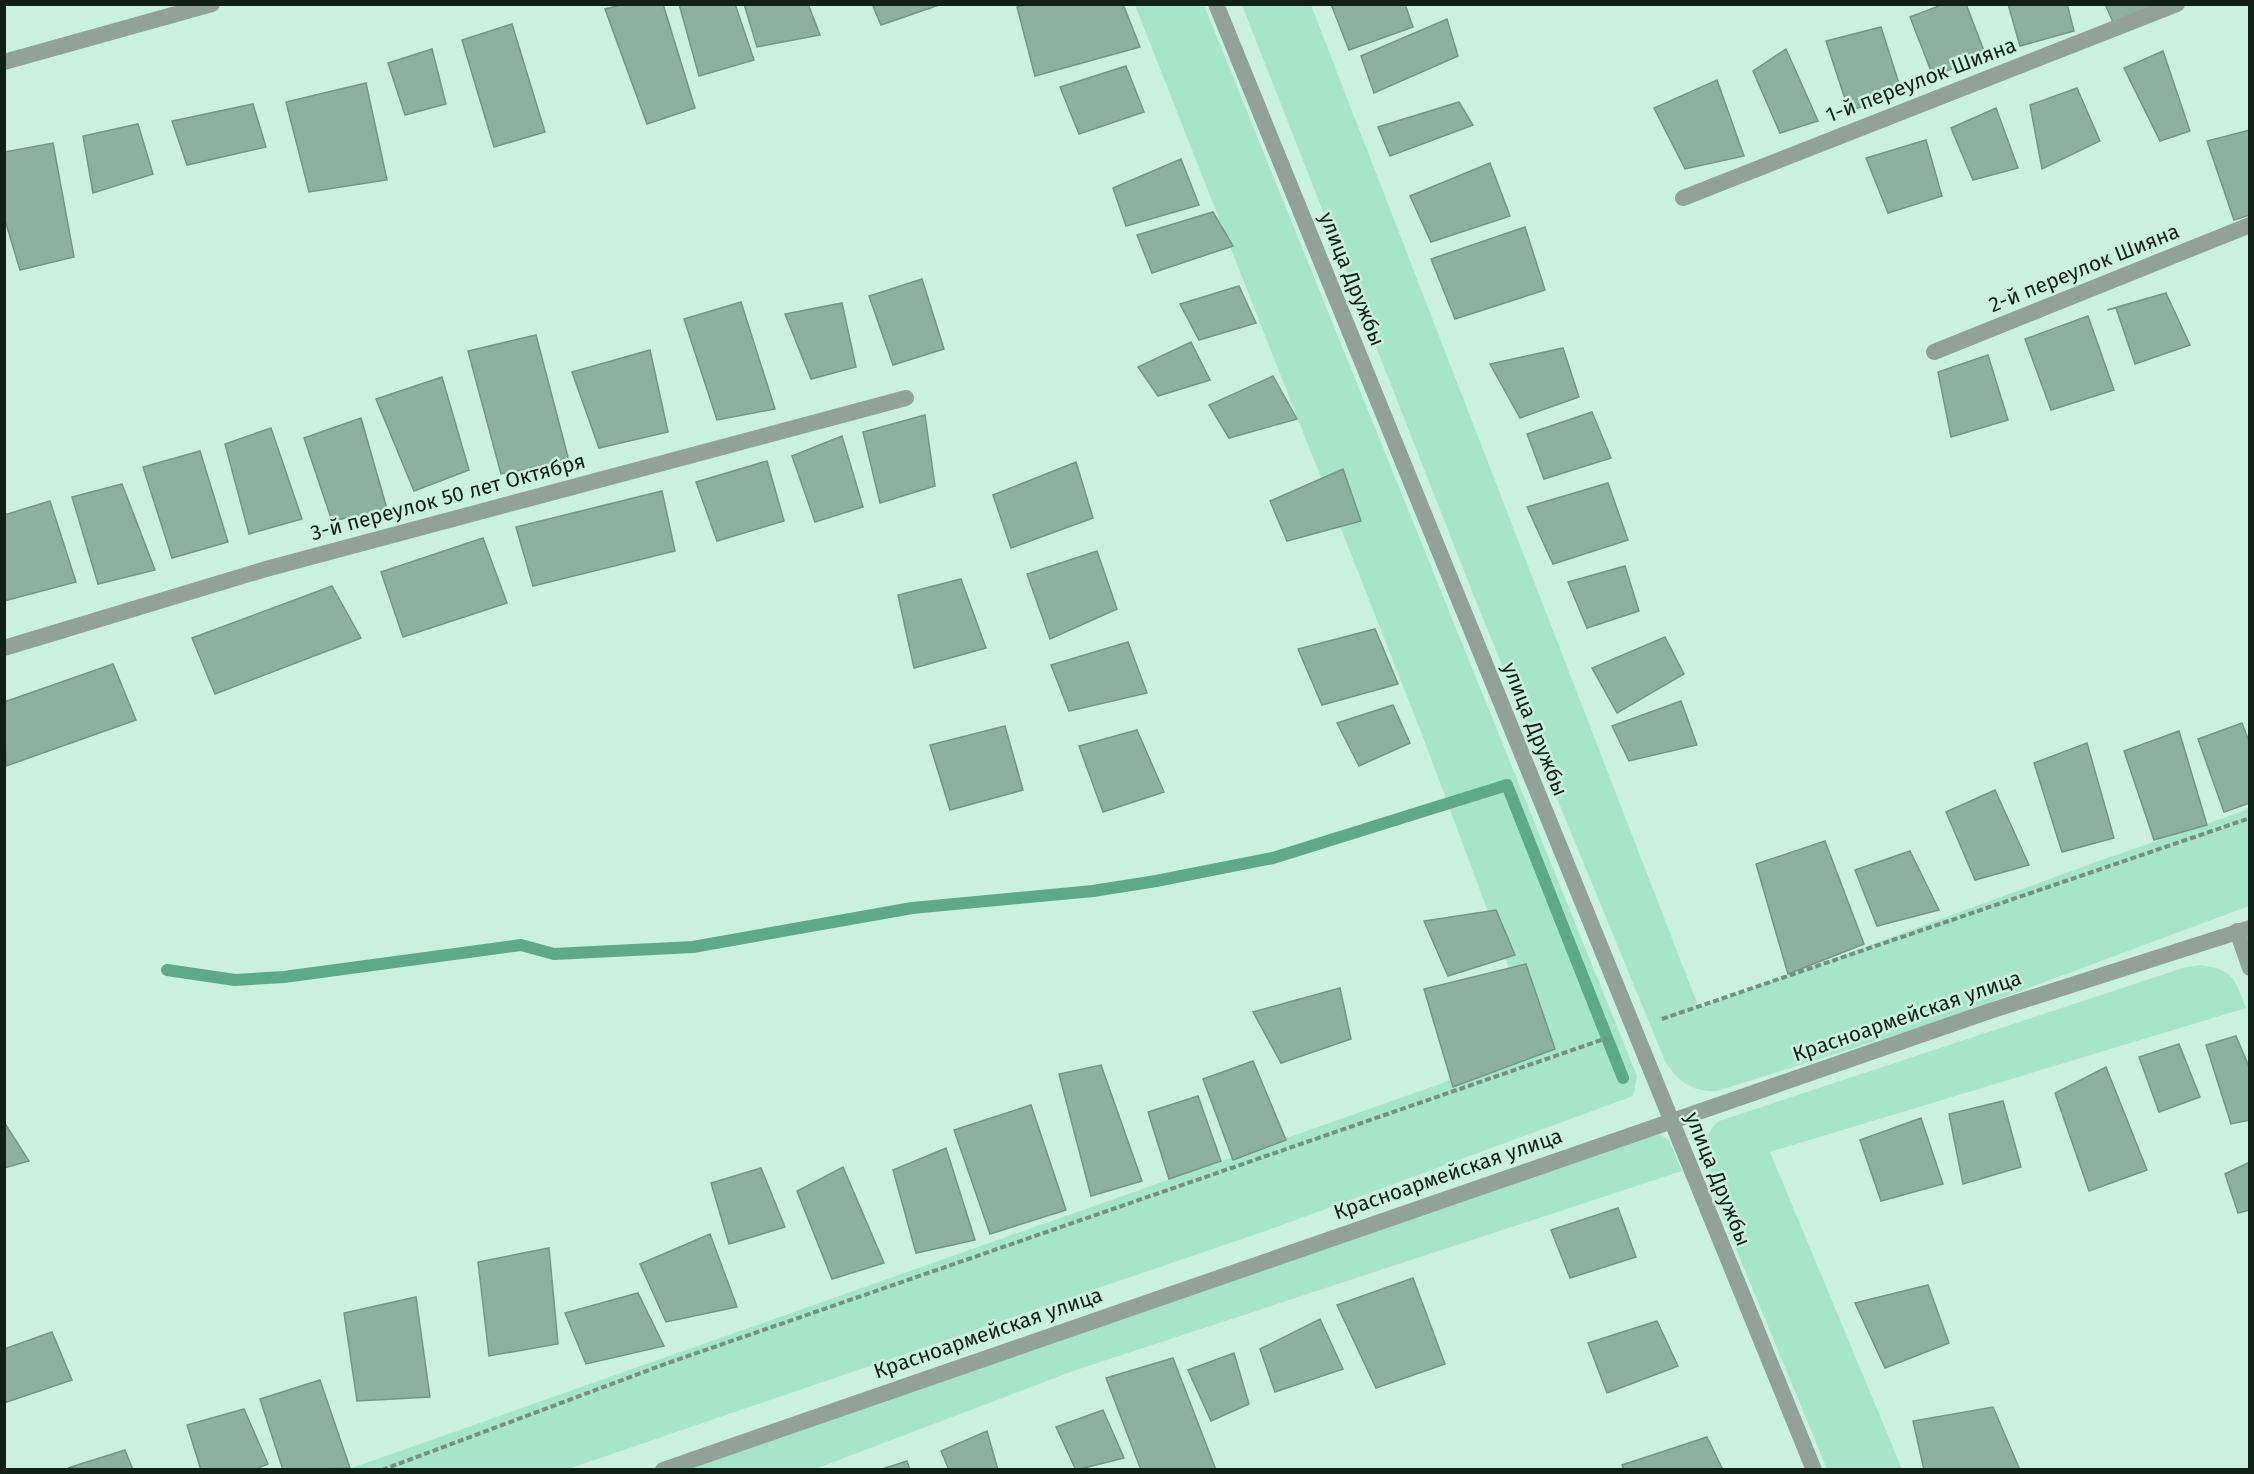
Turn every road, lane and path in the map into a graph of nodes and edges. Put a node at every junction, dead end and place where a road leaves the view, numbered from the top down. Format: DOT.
graph roads {
  1 [pos="212,4"];
  2 [pos="1216,4"];
  3 [pos="2176,4"];
  4 [pos="4,62"];
  5 [pos="1683,198"];
  6 [pos="2250,225"];
  7 [pos="1934,352"];
  8 [pos="906,398"];
  9 [pos="4,648"];
  10 [pos="2250,818"];
  11 [pos="2243,930"];
  12 [pos="2250,968"];
  13 [pos="1633,1030"];
  14 [pos="1670,1120"];
  15 [pos="382,1470"];
  16 [pos="663,1470"];
  17 [pos="1814,1470"];
  1 -- 4 [label="street"];
  2 -- 13 [label="street, улица Дружбы"];
  3 -- 5 [label="street, 1-й переулок Шияна"];
  6 -- 7 [label="street, 2-й переулок Шияна"];
  8 -- 9 [label="street, 3-й переулок 50 лет Октября"];
  10 -- 13 [label="path"];
  11 -- 12 [label="street"];
  11 -- 14 [label="street, Красноармейская улица"];
  13 -- 14 [label="street, улица Дружбы"];
  13 -- 15 [label="path"];
  14 -- 16 [label="street, Красноармейская улица"];
  14 -- 17 [label="street, улица Дружбы"];
}
